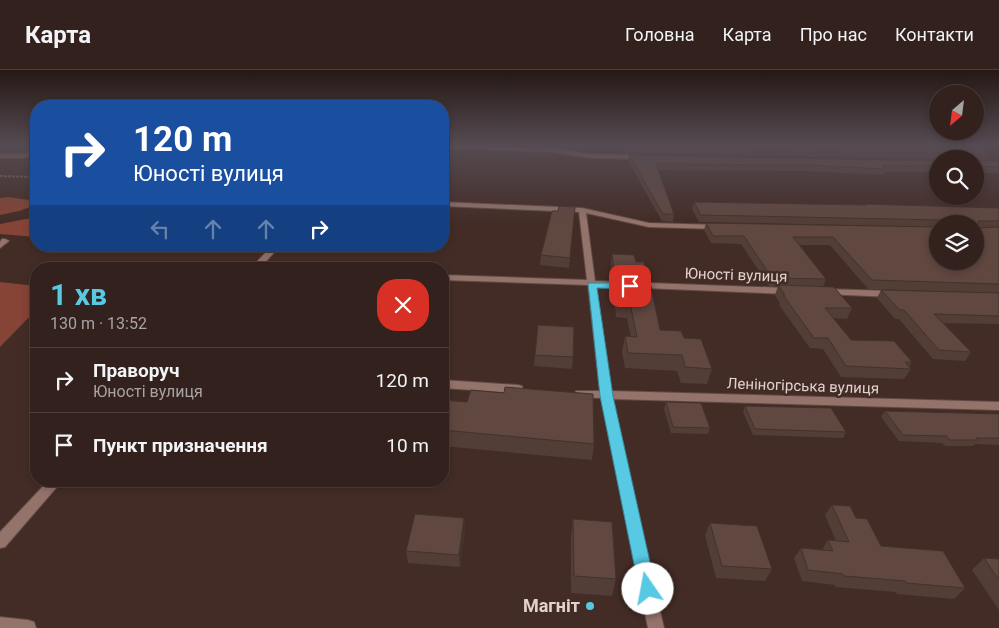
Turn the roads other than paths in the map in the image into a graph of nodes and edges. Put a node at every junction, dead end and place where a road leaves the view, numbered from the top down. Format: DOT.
graph roads {
  1 [pos="449,204"];
  2 [pos="582,210"];
  3 [pos="728,227"];
  4 [pos="270,252"];
  5 [pos="261,262"];
  6 [pos="449,277"];
  7 [pos="592,285"];
  8 [pos="800,291"];
  9 [pos="810,291"];
  10 [pos="900,294"];
  11 [pos="449,384"];
  12 [pos="532,390"];
  13 [pos="569,393"];
  14 [pos="606,396"];
  15 [pos="999,406"];
  16 [pos="50,487"];
  17 [pos="0,542"];
  18 [pos="0,625"];
  19 [pos="28,628"];
  20 [pos="656,628"];
  1 -- 2 [label="street"];
  2 -- 3 [label="street"];
  2 -- 7 [label="street"];
  4 -- 5 [label="street"];
  6 -- 7 [label="street, Юності вулиця"];
  7 -- 8 [label="street, Юності вулиця"];
  7 -- 14 [label="street"];
  9 -- 10 [label="street"];
  11 -- 12 [label="street"];
  13 -- 14 [label="street, Леніногірська вулиця"];
  14 -- 15 [label="street, Леніногірська вулиця"];
  14 -- 20 [label="street"];
  16 -- 17 [label="street"];
  18 -- 19 [label="street"];
}
